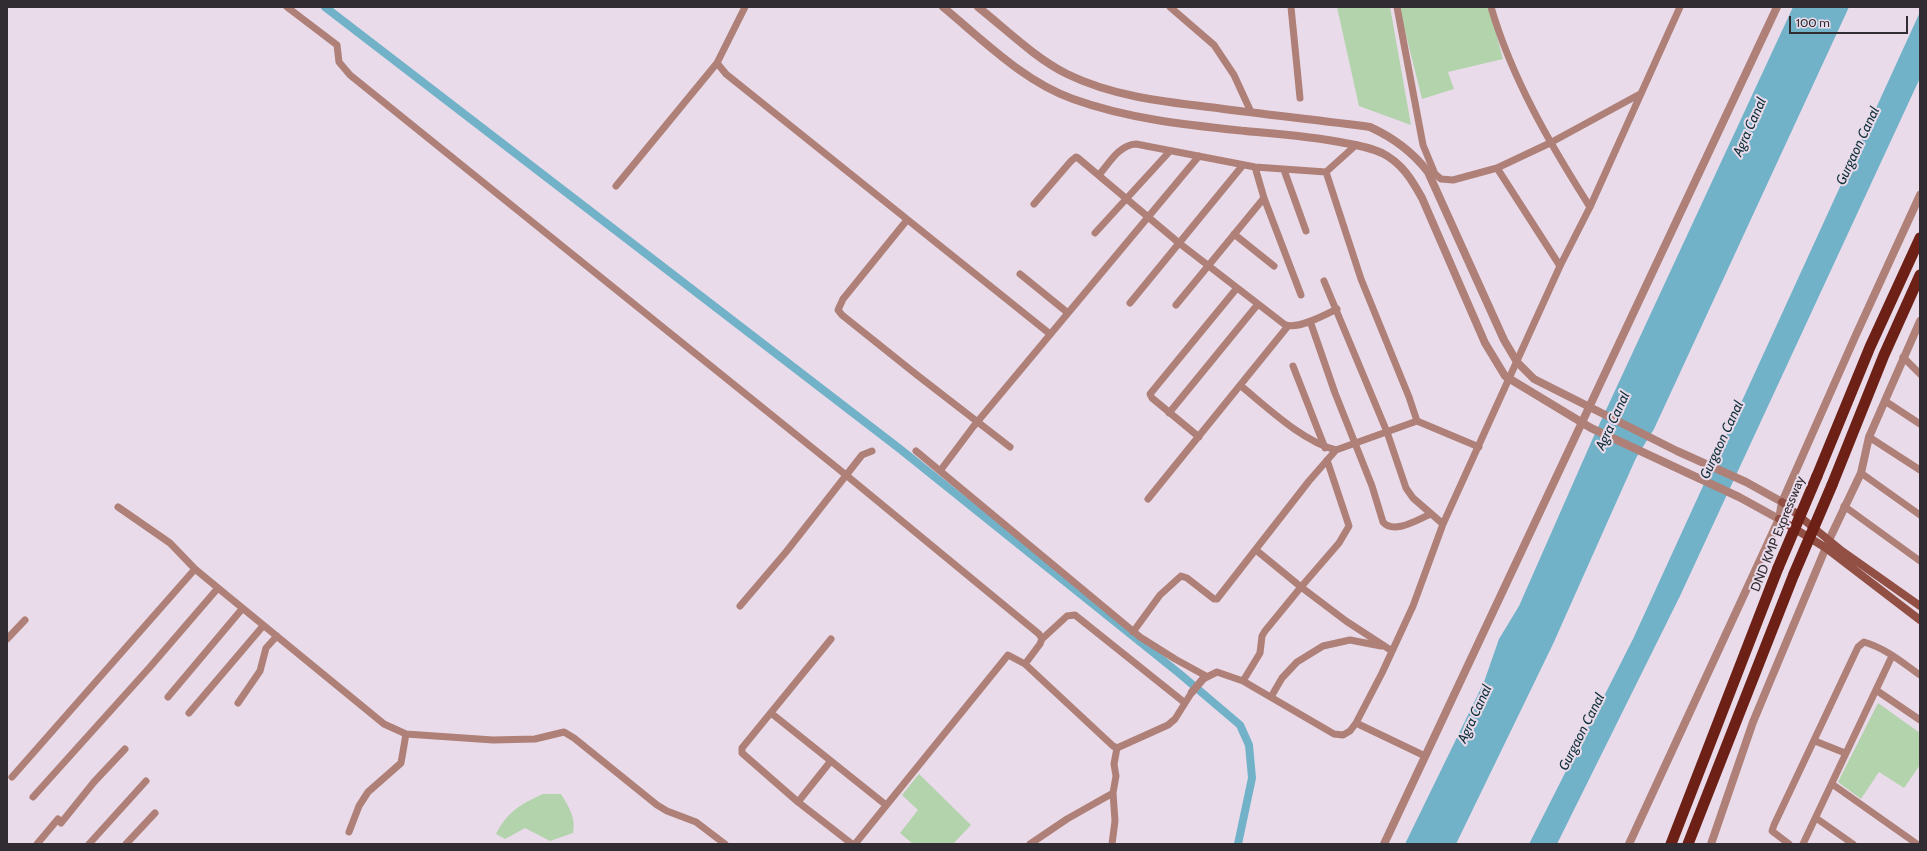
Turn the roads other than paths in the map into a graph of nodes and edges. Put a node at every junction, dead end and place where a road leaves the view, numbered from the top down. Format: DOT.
graph roads {
  1 [pos="287,7"];
  2 [pos="744,7"];
  3 [pos="943,7"];
  4 [pos="978,7"];
  5 [pos="1170,7"];
  6 [pos="1291,7"];
  7 [pos="1398,7"];
  8 [pos="1491,7"];
  9 [pos="1680,7"];
  10 [pos="1777,7"];
  11 [pos="717,63"];
  12 [pos="1640,94"];
  13 [pos="1300,98"];
  14 [pos="1250,112"];
  15 [pos="1550,143"];
  16 [pos="1356,145"];
  17 [pos="1170,150"];
  18 [pos="1199,156"];
  19 [pos="1243,165"];
  20 [pos="1255,167"];
  21 [pos="1497,168"];
  22 [pos="1284,170"];
  23 [pos="1326,172"];
  24 [pos="1099,175"];
  25 [pos="616,186"];
  26 [pos="1920,195"];
  27 [pos="1127,198"];
  28 [pos="1264,198"];
  29 [pos="1034,204"];
  30 [pos="1590,207"];
  31 [pos="1149,217"];
  32 [pos="907,220"];
  33 [pos="1306,231"];
  34 [pos="1095,233"];
  35 [pos="1234,234"];
  36 [pos="1920,238"];
  37 [pos="1179,243"];
  38 [pos="1209,266"];
  39 [pos="1274,266"];
  40 [pos="1560,266"];
  41 [pos="1020,274"];
  42 [pos="1920,275"];
  43 [pos="1324,281"];
  44 [pos="1237,288"];
  45 [pos="1301,295"];
  46 [pos="1130,303"];
  47 [pos="1258,304"];
  48 [pos="1176,305"];
  49 [pos="1337,310"];
  50 [pos="1068,313"];
  51 [pos="1310,321"];
  52 [pos="1920,321"];
  53 [pos="1288,326"];
  54 [pos="1050,334"];
  55 [pos="1904,357"];
  56 [pos="1517,362"];
  57 [pos="1292,366"];
  58 [pos="1920,374"];
  59 [pos="1509,380"];
  60 [pos="1241,386"];
  61 [pos="1885,401"];
  62 [pos="1588,407"];
  63 [pos="1169,413"];
  64 [pos="977,421"];
  65 [pos="1417,421"];
  66 [pos="1582,423"];
  67 [pos="1920,424"];
  68 [pos="1387,432"];
  69 [pos="1199,437"];
  70 [pos="1869,437"];
  71 [pos="1355,444"];
  72 [pos="1010,447"];
  73 [pos="1479,447"];
  74 [pos="1325,448"];
  75 [pos="1336,450"];
  76 [pos="872,451"];
  77 [pos="916,452"];
  78 [pos="1327,460"];
  79 [pos="1920,470"];
  80 [pos="940,471"];
  81 [pos="1861,473"];
  82 [pos="846,475"];
  83 [pos="1148,499"];
  84 [pos="1782,502"];
  85 [pos="1844,506"];
  86 [pos="118,507"];
  87 [pos="1431,514"];
  88 [pos="1920,515"];
  89 [pos="1779,519"];
  90 [pos="1444,524"];
  91 [pos="1829,540"];
  92 [pos="1826,548"];
  93 [pos="1256,550"];
  94 [pos="1920,561"];
  95 [pos="195,569"];
  96 [pos="1301,587"];
  97 [pos="218,588"];
  98 [pos="1919,603"];
  99 [pos="740,606"];
  100 [pos="242,608"];
  101 [pos="25,620"];
  102 [pos="1920,620"];
  103 [pos="263,626"];
  104 [pos="1133,632"];
  105 [pos="277,636"];
  106 [pos="7,638"];
  107 [pos="831,638"];
  108 [pos="1042,638"];
  109 [pos="1385,647"];
  110 [pos="1392,651"];
  111 [pos="1892,656"];
  112 [pos="1025,664"];
  113 [pos="1920,675"];
  114 [pos="1204,678"];
  115 [pos="1243,681"];
  116 [pos="1876,690"];
  117 [pos="1192,692"];
  118 [pos="168,697"];
  119 [pos="1271,697"];
  120 [pos="238,703"];
  121 [pos="1185,703"];
  122 [pos="189,713"];
  123 [pos="771,713"];
  124 [pos="1920,720"];
  125 [pos="1356,722"];
  126 [pos="406,734"];
  127 [pos="1814,741"];
  128 [pos="1117,748"];
  129 [pos="125,749"];
  130 [pos="1846,753"];
  131 [pos="1425,756"];
  132 [pos="830,762"];
  133 [pos="12,777"];
  134 [pos="146,781"];
  135 [pos="1832,784"];
  136 [pos="1113,793"];
  137 [pos="33,797"];
  138 [pos="798,802"];
  139 [pos="886,805"];
  140 [pos="155,813"];
  141 [pos="1816,818"];
  142 [pos="350,832"];
  143 [pos="1780,842"];
  144 [pos="37,844"];
  145 [pos="89,844"];
  146 [pos="126,844"];
  147 [pos="726,844"];
  148 [pos="853,844"];
  149 [pos="1030,844"];
  150 [pos="1112,844"];
  151 [pos="1384,844"];
  152 [pos="1629,844"];
  153 [pos="1671,844"];
  154 [pos="1688,844"];
  155 [pos="1711,844"];
  156 [pos="1789,844"];
  157 [pos="1802,844"];
  158 [pos="1853,844"];
  159 [pos="1917,844"];
  1 -- 82 [label="street"];
  2 -- 11 [label="street"];
  3 -- 16 [label="street"];
  4 -- 14 [label="street"];
  5 -- 14 [label="street"];
  6 -- 13 [label="street"];
  7 -- 21 [label="street"];
  8 -- 15 [label="street"];
  9 -- 12 [label="street"];
  10 -- 62 [label="street"];
  11 -- 25 [label="street"];
  11 -- 32 [label="street"];
  12 -- 15 [label="street"];
  12 -- 30 [label="street"];
  14 -- 56 [label="street"];
  15 -- 21 [label="street"];
  15 -- 30 [label="street"];
  16 -- 23 [label="street"];
  16 -- 59 [label="street"];
  17 -- 18 [label="street"];
  17 -- 24 [label="street"];
  17 -- 27 [label="street"];
  18 -- 19 [label="street"];
  18 -- 31 [label="street"];
  19 -- 20 [label="street"];
  19 -- 37 [label="street"];
  20 -- 22 [label="street"];
  20 -- 28 [label="street"];
  21 -- 40 [label="street"];
  22 -- 23 [label="street"];
  22 -- 33 [label="street"];
  23 -- 65 [label="street"];
  24 -- 27 [label="street"];
  24 -- 29 [label="street"];
  26 -- 84 [label="street"];
  27 -- 31 [label="street"];
  27 -- 34 [label="street"];
  28 -- 35 [label="street"];
  28 -- 45 [label="street"];
  30 -- 40 [label="street"];
  31 -- 37 [label="street"];
  31 -- 50 [label="street"];
  32 -- 54 [label="street"];
  32 -- 64 [label="street"];
  35 -- 38 [label="street"];
  35 -- 39 [label="street"];
  36 -- 153 [label="highway, DND KMP Expressway, bridge"];
  37 -- 38 [label="street"];
  37 -- 46 [label="street"];
  38 -- 44 [label="street"];
  38 -- 48 [label="street"];
  40 -- 56 [label="street"];
  41 -- 50 [label="street"];
  42 -- 154 [label="highway, bridge"];
  43 -- 49 [label="street"];
  44 -- 47 [label="street"];
  44 -- 63 [label="street"];
  47 -- 53 [label="street"];
  47 -- 63 [label="street"];
  49 -- 51 [label="street"];
  49 -- 68 [label="street"];
  50 -- 54 [label="street"];
  51 -- 53 [label="street"];
  51 -- 71 [label="street"];
  52 -- 55 [label="street"];
  53 -- 60 [label="street"];
  54 -- 64 [label="street"];
  55 -- 58 [label="street"];
  55 -- 61 [label="street"];
  56 -- 59 [label="street"];
  56 -- 62 [label="street"];
  57 -- 74 [label="street"];
  59 -- 66 [label="street"];
  59 -- 73 [label="street"];
  60 -- 69 [label="street"];
  60 -- 74 [label="street"];
  61 -- 67 [label="street"];
  61 -- 70 [label="street"];
  62 -- 66 [label="street"];
  62 -- 84 [label="street"];
  63 -- 69 [label="street"];
  64 -- 72 [label="street"];
  64 -- 80 [label="street"];
  65 -- 68 [label="street"];
  65 -- 73 [label="street"];
  66 -- 89 [label="street"];
  66 -- 131 [label="street"];
  68 -- 71 [label="street"];
  68 -- 87 [label="street"];
  69 -- 83 [label="street"];
  70 -- 79 [label="street"];
  70 -- 81 [label="street"];
  71 -- 75 [label="street"];
  71 -- 87 [label="street"];
  73 -- 90 [label="street"];
  74 -- 75 [label="street"];
  75 -- 78 [label="street"];
  76 -- 82 [label="street"];
  77 -- 80 [label="street"];
  78 -- 93 [label="street"];
  78 -- 96 [label="street"];
  80 -- 104 [label="street"];
  81 -- 85 [label="street"];
  81 -- 88 [label="street"];
  82 -- 99 [label="street"];
  82 -- 108 [label="street"];
  84 -- 89 [label="street"];
  84 -- 91 [label="main road"];
  85 -- 91 [label="street"];
  85 -- 94 [label="street"];
  86 -- 95 [label="street"];
  87 -- 90 [label="street"];
  89 -- 92 [label="main road"];
  89 -- 152 [label="street"];
  90 -- 110 [label="street"];
  91 -- 92 [label="street"];
  91 -- 98 [label="main road"];
  92 -- 102 [label="main road"];
  92 -- 155 [label="street"];
  93 -- 96 [label="street"];
  93 -- 104 [label="street"];
  95 -- 97 [label="street"];
  95 -- 133 [label="street"];
  96 -- 109 [label="street"];
  96 -- 115 [label="street"];
  97 -- 100 [label="street"];
  97 -- 137 [label="street"];
  100 -- 103 [label="street"];
  100 -- 118 [label="street"];
  101 -- 106 [label="street"];
  103 -- 105 [label="street"];
  103 -- 122 [label="street"];
  104 -- 114 [label="street"];
  105 -- 120 [label="street"];
  105 -- 126 [label="street"];
  107 -- 123 [label="street"];
  108 -- 112 [label="street"];
  108 -- 121 [label="street"];
  109 -- 110 [label="street"];
  109 -- 119 [label="street"];
  110 -- 125 [label="street"];
  111 -- 113 [label="street"];
  111 -- 116 [label="street"];
  111 -- 127 [label="street"];
  112 -- 128 [label="street"];
  112 -- 139 [label="street"];
  114 -- 115 [label="street"];
  114 -- 117 [label="street"];
  115 -- 119 [label="street"];
  116 -- 124 [label="street"];
  116 -- 130 [label="street"];
  117 -- 121 [label="street"];
  119 -- 125 [label="street"];
  121 -- 128 [label="street"];
  123 -- 132 [label="street"];
  123 -- 138 [label="street"];
  125 -- 131 [label="street"];
  126 -- 142 [label="street"];
  126 -- 147 [label="street"];
  127 -- 130 [label="street"];
  127 -- 143 [label="street"];
  128 -- 136 [label="street"];
  129 -- 144 [label="street"];
  130 -- 135 [label="street"];
  131 -- 151 [label="street"];
  132 -- 138 [label="street"];
  132 -- 139 [label="street"];
  134 -- 145 [label="street"];
  135 -- 141 [label="street"];
  135 -- 159 [label="street"];
  136 -- 149 [label="street"];
  136 -- 150 [label="street"];
  138 -- 148 [label="street"];
  139 -- 148 [label="street"];
  140 -- 146 [label="street"];
  141 -- 157 [label="street"];
  141 -- 158 [label="street"];
  143 -- 156 [label="street"];
}
